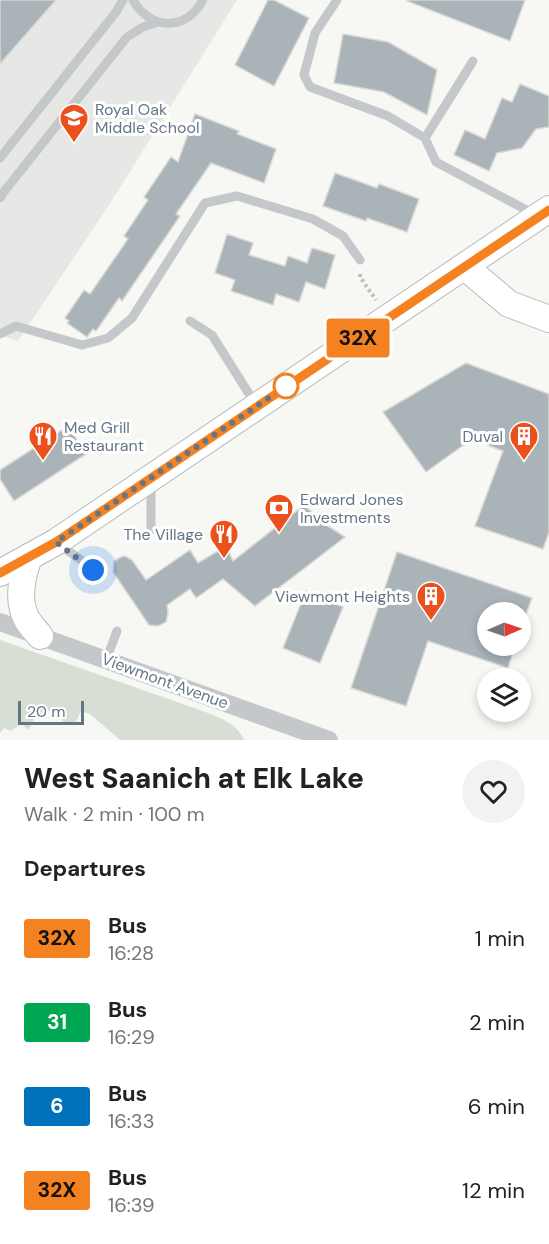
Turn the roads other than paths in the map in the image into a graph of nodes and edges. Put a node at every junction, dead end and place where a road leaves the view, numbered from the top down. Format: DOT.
graph roads {
  1 [pos="123,0"];
  2 [pos="133,0"];
  3 [pos="203,0"];
  4 [pos="337,0"];
  5 [pos="158,22"];
  6 [pos="473,61"];
  7 [pos="425,138"];
  8 [pos="0,158"];
  9 [pos="0,198"];
  10 [pos="544,213"];
  11 [pos="360,260"];
  12 [pos="465,267"];
  13 [pos="549,318"];
  14 [pos="190,321"];
  15 [pos="0,334"];
  16 [pos="257,406"];
  17 [pos="151,477"];
  18 [pos="151,530"];
  19 [pos="56,542"];
  20 [pos="29,557"];
  21 [pos="93,570"];
  22 [pos="0,573"];
  23 [pos="0,622"];
  24 [pos="117,631"];
  25 [pos="40,636"];
  26 [pos="106,660"];
  27 [pos="329,740"];
  1 -- 8 [label="lane"];
  2 -- 5 [label="lane"];
  3 -- 5 [label="lane"];
  4 -- 7 [label="lane"];
  5 -- 9 [label="lane"];
  6 -- 7 [label="lane"];
  7 -- 10 [label="lane"];
  10 -- 12 [label="main road"];
  11 -- 15 [label="lane"];
  12 -- 13 [label="main road"];
  12 -- 16 [label="main road"];
  14 -- 16 [label="lane"];
  16 -- 17 [label="main road"];
  17 -- 18 [label="lane"];
  17 -- 19 [label="main road"];
  19 -- 20 [label="main road"];
  19 -- 21 [label="lane"];
  20 -- 22 [label="main road"];
  20 -- 25 [label="main road"];
  23 -- 25 [label="street, Viewmont Avenue"];
  24 -- 26 [label="lane"];
  25 -- 26 [label="street, Viewmont Avenue"];
  26 -- 27 [label="street, Viewmont Avenue"];
}
